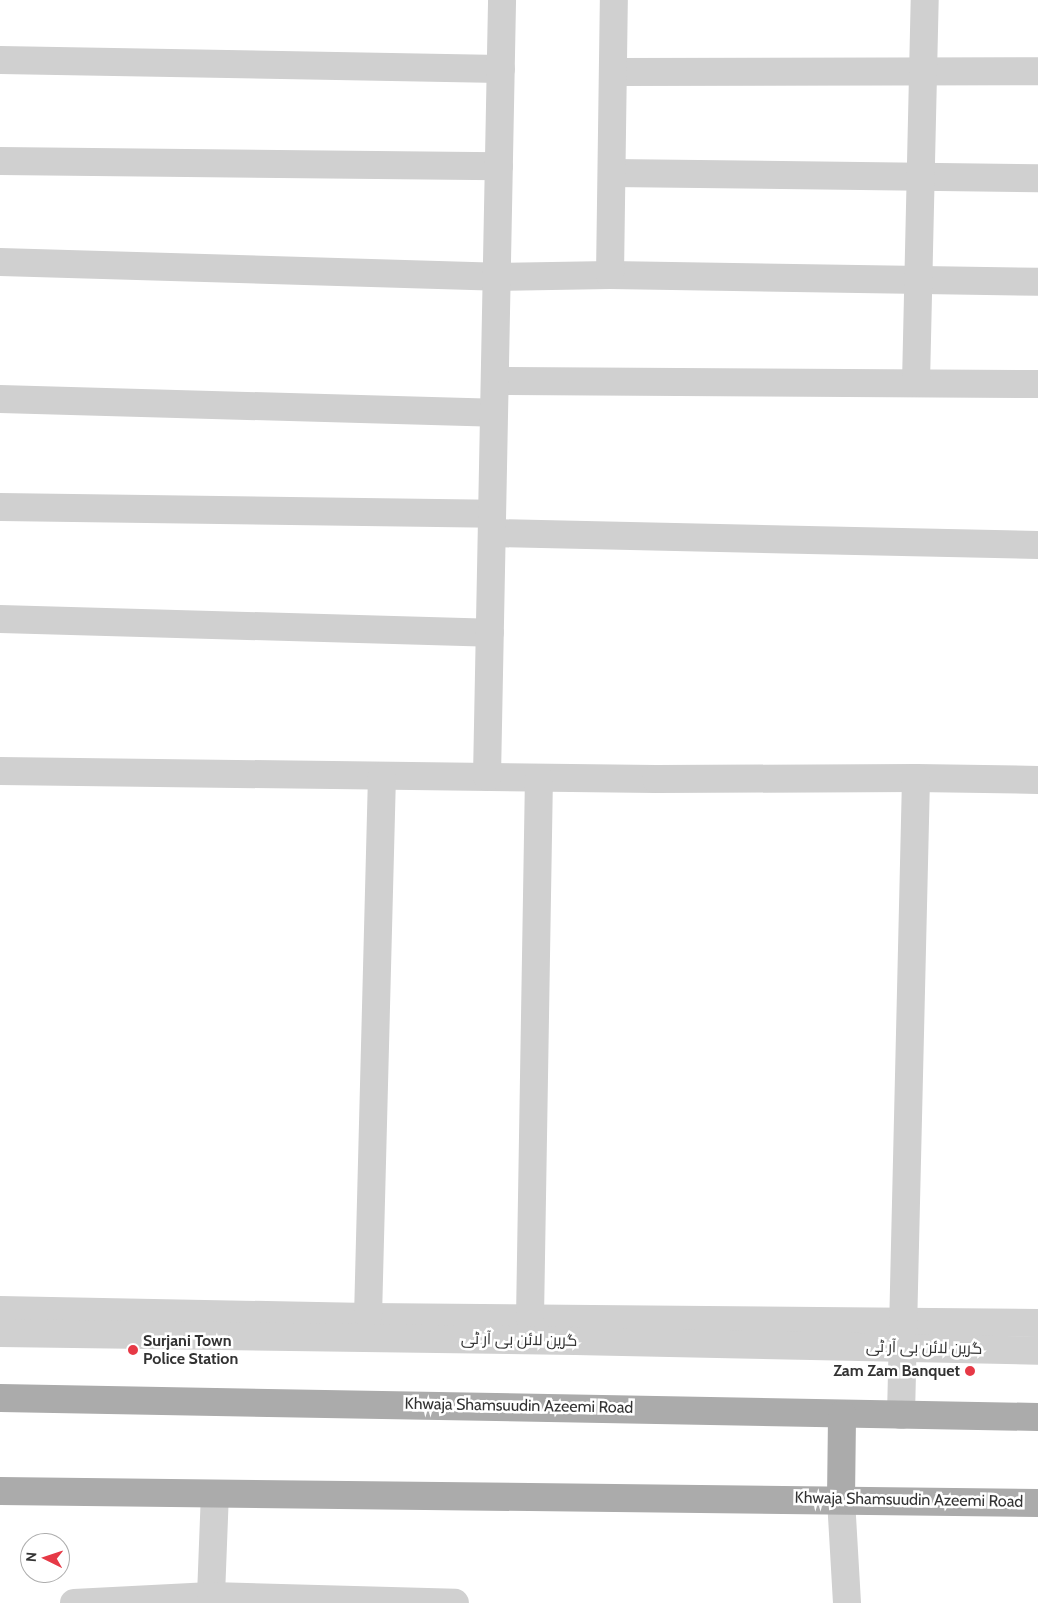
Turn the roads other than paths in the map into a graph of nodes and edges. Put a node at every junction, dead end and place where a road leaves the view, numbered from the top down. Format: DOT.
graph roads {
  1 [pos="502,0"];
  2 [pos="614,0"];
  3 [pos="925,0"];
  4 [pos="0,60"];
  5 [pos="501,68"];
  6 [pos="924,70"];
  7 [pos="1038,71"];
  8 [pos="613,72"];
  9 [pos="0,161"];
  10 [pos="499,166"];
  11 [pos="612,173"];
  12 [pos="921,177"];
  13 [pos="1038,178"];
  14 [pos="0,262"];
  15 [pos="610,275"];
  16 [pos="497,277"];
  17 [pos="918,281"];
  18 [pos="1038,282"];
  19 [pos="495,381"];
  20 [pos="916,383"];
  21 [pos="1038,384"];
  22 [pos="0,399"];
  23 [pos="494,413"];
  24 [pos="0,507"];
  25 [pos="492,523"];
  26 [pos="1038,545"];
  27 [pos="0,619"];
  28 [pos="490,633"];
  29 [pos="0,771"];
  30 [pos="382,776"];
  31 [pos="487,777"];
  32 [pos="540,778"];
  33 [pos="916,778"];
  34 [pos="1038,780"];
  35 [pos="0,1310"];
  36 [pos="368,1316"];
  37 [pos="530,1318"];
  38 [pos="903,1322"];
  39 [pos="1038,1323"];
  40 [pos="0,1333"];
  41 [pos="1038,1351"];
  42 [pos="0,1398"];
  43 [pos="842,1414"];
  44 [pos="901,1415"];
  45 [pos="1038,1416"];
  46 [pos="0,1491"];
  47 [pos="215,1494"];
  48 [pos="841,1499"];
  49 [pos="1038,1502"];
  50 [pos="211,1596"];
  51 [pos="74,1603"];
  52 [pos="455,1603"];
  53 [pos="847,1603"];
  1 -- 5 [label="street"];
  2 -- 8 [label="street"];
  3 -- 6 [label="street"];
  4 -- 5 [label="street"];
  5 -- 10 [label="street"];
  6 -- 7 [label="street"];
  6 -- 8 [label="street"];
  6 -- 12 [label="street"];
  8 -- 11 [label="street"];
  9 -- 10 [label="street"];
  10 -- 16 [label="street"];
  11 -- 12 [label="street"];
  11 -- 15 [label="street"];
  12 -- 13 [label="street"];
  12 -- 17 [label="street"];
  14 -- 16 [label="street"];
  15 -- 16 [label="street"];
  15 -- 17 [label="street"];
  16 -- 19 [label="street"];
  17 -- 18 [label="street"];
  17 -- 20 [label="street"];
  19 -- 20 [label="street"];
  19 -- 23 [label="street"];
  20 -- 21 [label="street"];
  22 -- 23 [label="street"];
  23 -- 25 [label="street"];
  24 -- 25 [label="street"];
  25 -- 26 [label="street"];
  25 -- 28 [label="street"];
  27 -- 28 [label="street"];
  28 -- 31 [label="street"];
  29 -- 30 [label="street"];
  30 -- 31 [label="street"];
  30 -- 36 [label="street"];
  31 -- 32 [label="street"];
  32 -- 33 [label="street"];
  32 -- 37 [label="street"];
  33 -- 34 [label="street"];
  33 -- 38 [label="street"];
  35 -- 36 [label="street"];
  36 -- 37 [label="street"];
  37 -- 38 [label="street"];
  38 -- 39 [label="street"];
  38 -- 44 [label="street"];
  40 -- 41 [label="street, گرین لائن بی آر ٹی, bridge"];
  42 -- 43 [label="main road, Khwaja Shamsuudin Azeemi Road"];
  43 -- 44 [label="main road, Khwaja Shamsuudin Azeemi Road"];
  43 -- 48 [label="main road"];
  44 -- 45 [label="main road, Khwaja Shamsuudin Azeemi Road"];
  46 -- 47 [label="main road, Khwaja Shamsuudin Azeemi Road"];
  47 -- 48 [label="main road, Khwaja Shamsuudin Azeemi Road"];
  47 -- 50 [label="street"];
  48 -- 49 [label="main road, Khwaja Shamsuudin Azeemi Road"];
  48 -- 53 [label="street"];
  50 -- 51 [label="street"];
  50 -- 52 [label="street"];
}
